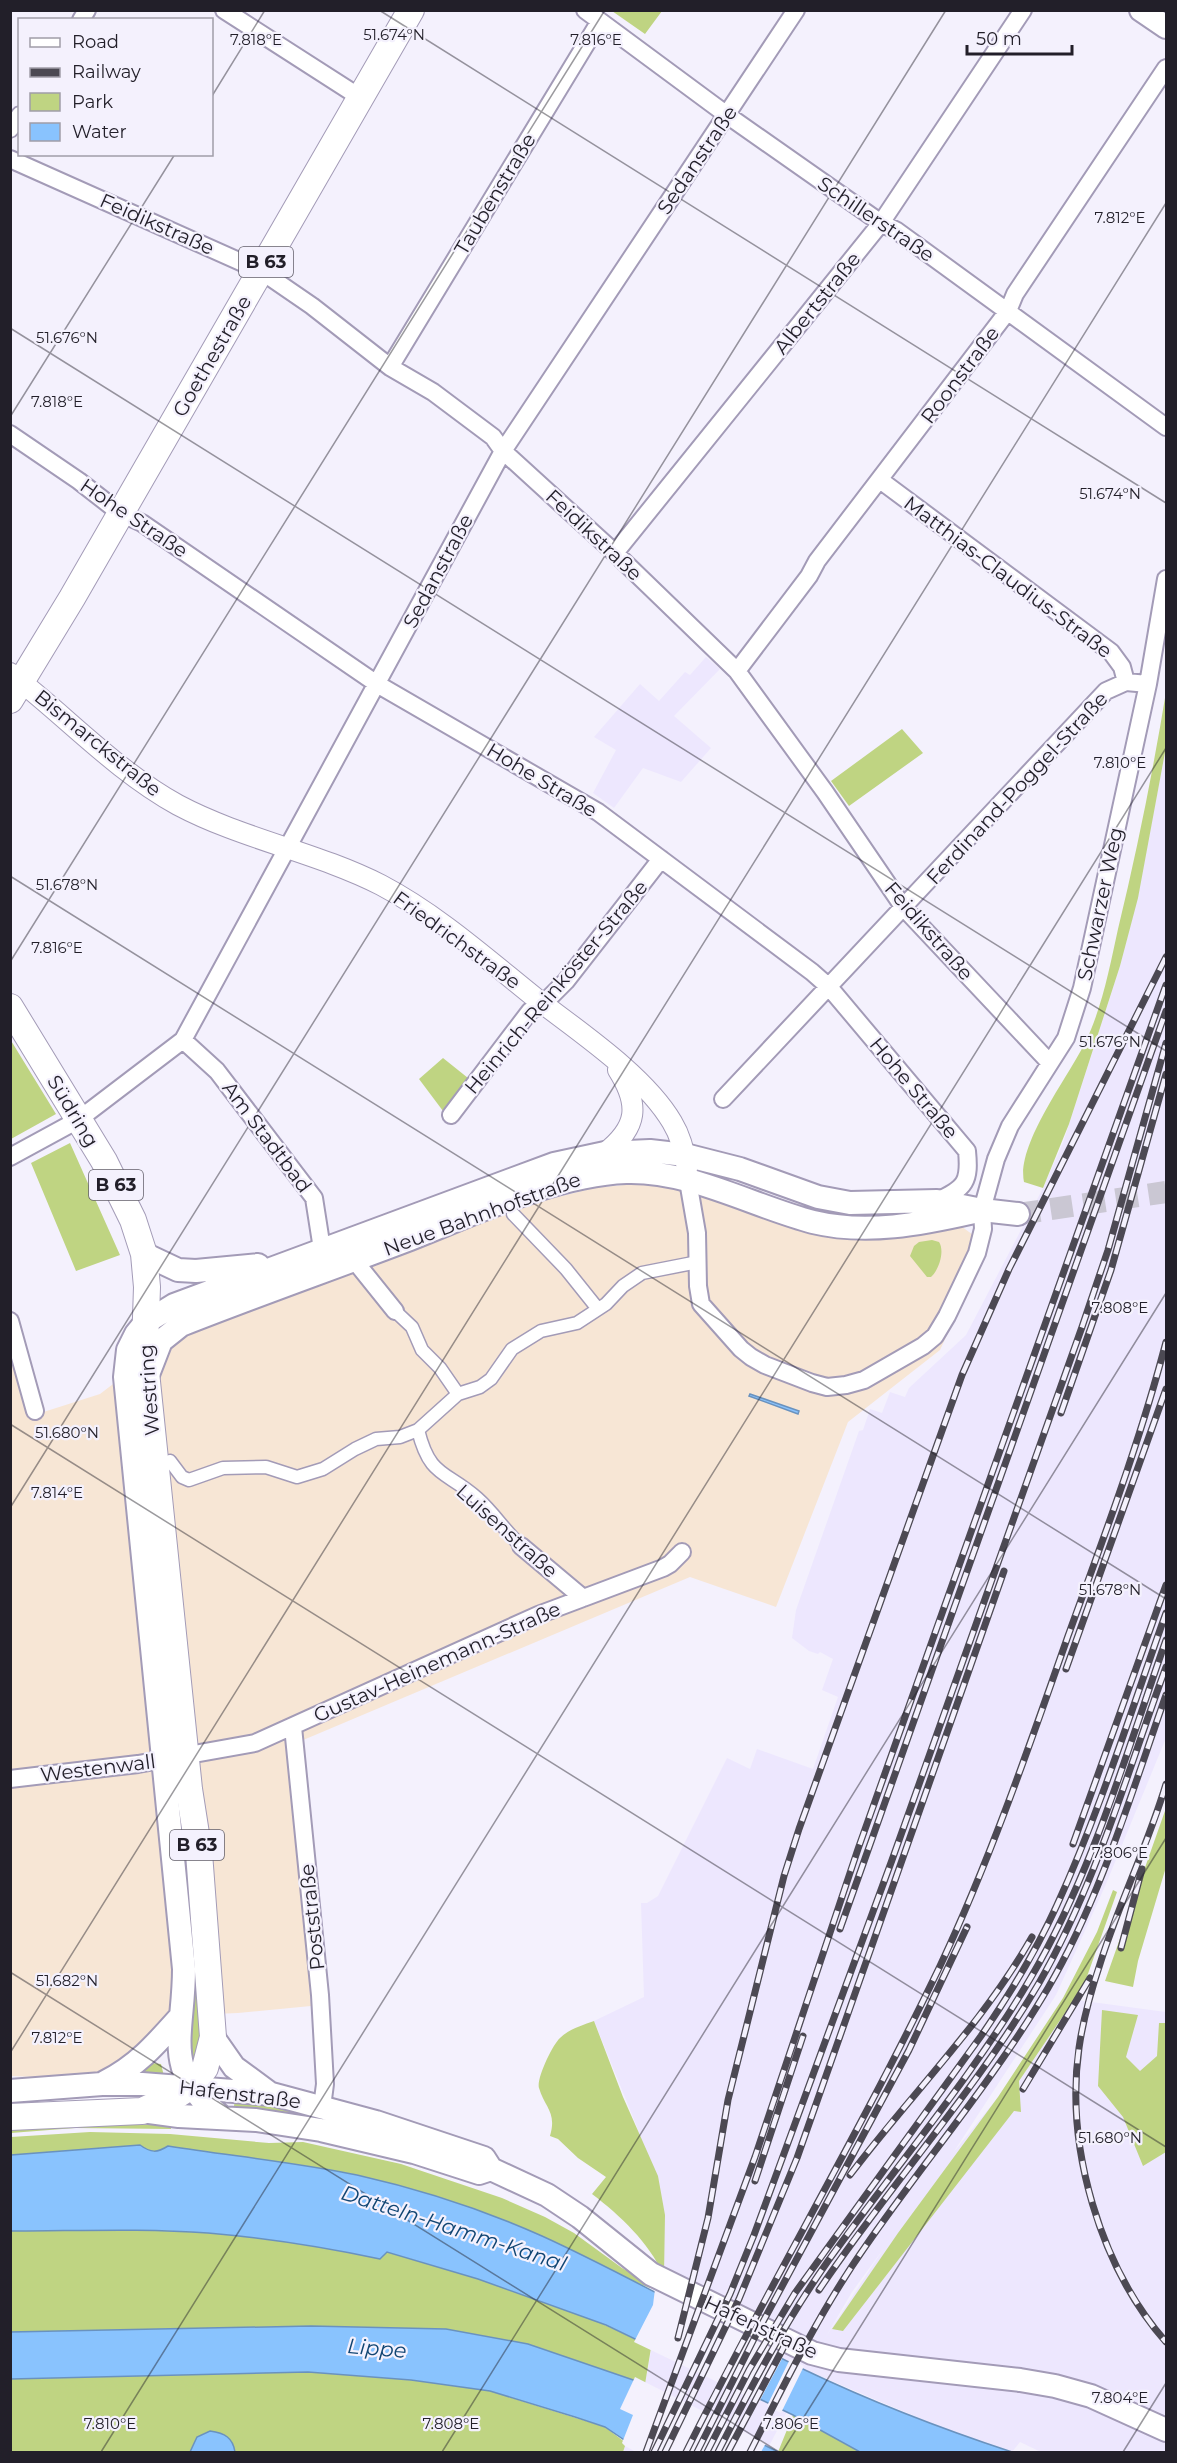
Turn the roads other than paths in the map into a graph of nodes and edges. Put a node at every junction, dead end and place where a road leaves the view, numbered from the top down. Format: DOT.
graph roads {
  1 [pos="224,10"];
  2 [pos="411,10"];
  3 [pos="585,10"];
  4 [pos="796,10"];
  5 [pos="1023,10"];
  6 [pos="1141,10"];
  7 [pos="600,21"];
  8 [pos="1167,27"];
  9 [pos="1167,68"];
  10 [pos="361,98"];
  11 [pos="727,116"];
  12 [pos="10,159"];
  13 [pos="881,223"];
  14 [pos="261,271"];
  15 [pos="1008,311"];
  16 [pos="390,367"];
  17 [pos="1167,427"];
  18 [pos="10,434"];
  19 [pos="503,451"];
  20 [pos="880,480"];
  21 [pos="120,513"];
  22 [pos="615,553"];
  23 [pos="1167,579"];
  24 [pos="737,671"];
  25 [pos="1126,682"];
  26 [pos="377,684"];
  27 [pos="1148,684"];
  28 [pos="15,685"];
  29 [pos="288,848"];
  30 [pos="661,859"];
  31 [pos="904,908"];
  32 [pos="829,987"];
  33 [pos="543,1004"];
  34 [pos="10,1007"];
  35 [pos="183,1040"];
  36 [pos="610,1057"];
  37 [pos="1050,1063"];
  38 [pos="723,1099"];
  39 [pos="451,1114"];
  40 [pos="78,1120"];
  41 [pos="605,1153"];
  42 [pos="685,1155"];
  43 [pos="10,1156"];
  44 [pos="688,1181"];
  45 [pos="937,1201"];
  46 [pos="982,1210"];
  47 [pos="513,1214"];
  48 [pos="1018,1214"];
  49 [pos="322,1249"];
  50 [pos="144,1254"];
  51 [pos="354,1260"];
  52 [pos="289,1262"];
  53 [pos="698,1262"];
  54 [pos="598,1309"];
  55 [pos="394,1311"];
  56 [pos="10,1322"];
  57 [pos="145,1323"];
  58 [pos="147,1377"];
  59 [pos="458,1394"];
  60 [pos="35,1411"];
  61 [pos="418,1430"];
  62 [pos="170,1461"];
  63 [pos="521,1546"];
  64 [pos="682,1552"];
  65 [pos="583,1598"];
  66 [pos="293,1727"];
  67 [pos="175,1758"];
  68 [pos="10,1779"];
  69 [pos="180,2017"];
  70 [pos="213,2037"];
  71 [pos="102,2084"];
  72 [pos="191,2086"];
  73 [pos="10,2091"];
  74 [pos="272,2094"];
  75 [pos="322,2107"];
  76 [pos="142,2111"];
  77 [pos="10,2117"];
  78 [pos="223,2118"];
  79 [pos="491,2169"];
  80 [pos="1167,2430"];
  1 -- 10 [label="street"];
  2 -- 10 [label="main road, Goethestraße / B 63"];
  3 -- 7 [label="street, Schillerstraße"];
  4 -- 11 [label="street, Sedanstraße"];
  5 -- 13 [label="street, Albertstraße"];
  6 -- 8 [label="main road"];
  7 -- 11 [label="street, Schillerstraße"];
  7 -- 16 [label="street, Taubenstraße"];
  9 -- 15 [label="street, Roonstraße"];
  10 -- 14 [label="main road, Goethestraße / B 63"];
  11 -- 13 [label="street, Schillerstraße"];
  11 -- 19 [label="street, Sedanstraße"];
  12 -- 14 [label="street, Feidikstraße"];
  13 -- 15 [label="street, Schillerstraße"];
  13 -- 22 [label="street, Albertstraße"];
  14 -- 16 [label="street, Feidikstraße"];
  14 -- 21 [label="main road, Goethestraße / B 63"];
  15 -- 17 [label="street, Schillerstraße"];
  15 -- 20 [label="street, Roonstraße"];
  16 -- 19 [label="street, Feidikstraße"];
  18 -- 21 [label="street, Hohe Straße"];
  19 -- 22 [label="street, Feidikstraße"];
  19 -- 26 [label="street, Sedanstraße"];
  20 -- 24 [label="street, Roonstraße"];
  20 -- 25 [label="street, Matthias-Claudius-Straße"];
  21 -- 26 [label="street, Hohe Straße"];
  21 -- 28 [label="main road, Goethestraße / B 63"];
  22 -- 24 [label="street, Feidikstraße"];
  23 -- 27 [label="street, Schwarzer Weg"];
  24 -- 31 [label="street, Feidikstraße"];
  25 -- 27 [label="street, Ferdinand-Poggel-Straße"];
  25 -- 31 [label="street, Ferdinand-Poggel-Straße"];
  26 -- 29 [label="street, Sedanstraße"];
  26 -- 30 [label="street, Hohe Straße"];
  27 -- 37 [label="street, Schwarzer Weg"];
  28 -- 29 [label="street, Bismarckstraße"];
  29 -- 33 [label="street, Friedrichstraße"];
  29 -- 35 [label="street, Sedanstraße"];
  30 -- 32 [label="street, Hohe Straße"];
  30 -- 33 [label="street, Heinrich-Reinköster-Straße"];
  31 -- 32 [label="street, Ferdinand-Poggel-Straße"];
  31 -- 37 [label="street, Feidikstraße"];
  32 -- 38 [label="street, Ferdinand-Poggel-Straße"];
  32 -- 45 [label="street, Hohe Straße"];
  33 -- 36 [label="street, Friedrichstraße"];
  33 -- 39 [label="street, Heinrich-Reinköster-Straße"];
  34 -- 40 [label="main road, Südring / B 63"];
  35 -- 40 [label="street, Sedanstraße"];
  35 -- 49 [label="street, Am Stadtbad"];
  36 -- 41 [label="street, Friedrichstraße"];
  36 -- 42 [label="street, Friedrichstraße"];
  37 -- 46 [label="street, Schwarzer Weg"];
  40 -- 43 [label="street, Sedanstraße"];
  40 -- 50 [label="main road, Südring / B 63"];
  41 -- 42 [label="main road, Neue Bahnhofstraße"];
  41 -- 49 [label="main road, Neue Bahnhofstraße"];
  42 -- 44 [label="street, Friedrichstraße"];
  42 -- 45 [label="main road, Neue Bahnhofstraße"];
  44 -- 46 [label="main road, Neue Bahnhofstraße"];
  44 -- 51 [label="main road, Neue Bahnhofstraße"];
  44 -- 53 [label="street, Schwarzer Weg"];
  45 -- 46 [label="main road, Neue Bahnhofstraße"];
  46 -- 48 [label="main road"];
  46 -- 53 [label="street, Schwarzer Weg"];
  47 -- 54 [label="street"];
  49 -- 52 [label="main road, Neue Bahnhofstraße"];
  50 -- 52 [label="main road"];
  50 -- 57 [label="main road, Südring / B 63"];
  51 -- 55 [label="street"];
  51 -- 58 [label="main road, Neue Bahnhofstraße"];
  52 -- 57 [label="main road, Neue Bahnhofstraße"];
  53 -- 54 [label="street"];
  54 -- 59 [label="street"];
  55 -- 59 [label="street"];
  56 -- 60 [label="street"];
  57 -- 58 [label="main road, Westring / B 63"];
  57 -- 67 [label="main road, Westring / B 63"];
  58 -- 67 [label="main road, Westring / B 63"];
  59 -- 61 [label="street"];
  61 -- 62 [label="street"];
  61 -- 63 [label="street, Luisenstraße"];
  63 -- 65 [label="street, Luisenstraße"];
  64 -- 65 [label="street, Gustav-Heinemann-Straße"];
  65 -- 66 [label="street, Gustav-Heinemann-Straße"];
  66 -- 67 [label="street, Gustav-Heinemann-Straße"];
  66 -- 75 [label="street, Poststraße"];
  67 -- 68 [label="street, Westenwall"];
  67 -- 69 [label="main road, B 63"];
  67 -- 70 [label="main road, B 63"];
  69 -- 71 [label="main road"];
  69 -- 72 [label="main road"];
  70 -- 72 [label="main road, B 63"];
  70 -- 74 [label="main road"];
  71 -- 72 [label="main road, Hafenstraße"];
  71 -- 73 [label="main road, Hafenstraße"];
  72 -- 74 [label="main road, Hafenstraße"];
  72 -- 76 [label="main road, B 63"];
  72 -- 78 [label="main road"];
  74 -- 75 [label="main road, Hafenstraße"];
  75 -- 79 [label="main road, Hafenstraße"];
  76 -- 77 [label="main road, Hafenstraße / B 63"];
  76 -- 78 [label="main road, Hafenstraße"];
  78 -- 79 [label="main road, Hafenstraße"];
  79 -- 80 [label="main road, Hafenstraße"];
}
